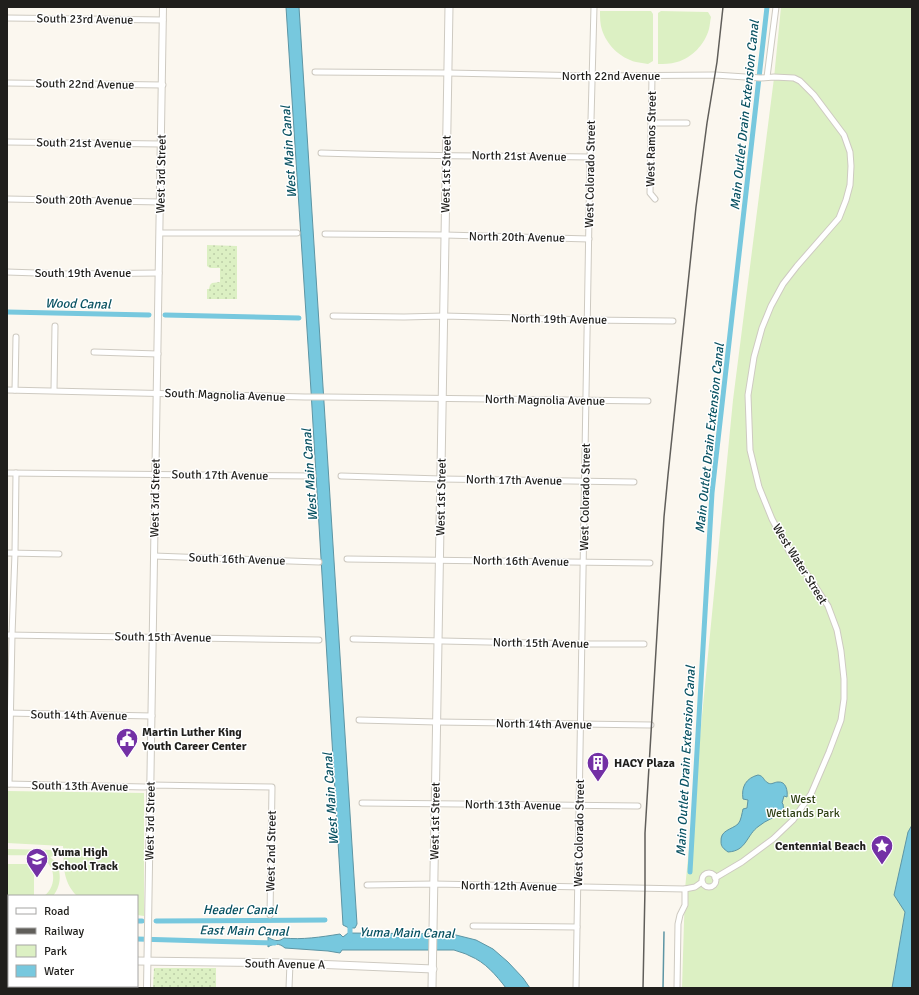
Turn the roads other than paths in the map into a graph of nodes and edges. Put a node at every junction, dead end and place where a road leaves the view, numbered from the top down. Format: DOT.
graph roads {
  1 [pos="163,7"];
  2 [pos="449,7"];
  3 [pos="594,7"];
  4 [pos="776,7"];
  5 [pos="7,18"];
  6 [pos="163,20"];
  7 [pos="315,72"];
  8 [pos="448,73"];
  9 [pos="592,76"];
  10 [pos="652,76"];
  11 [pos="767,77"];
  12 [pos="774,77"];
  13 [pos="7,83"];
  14 [pos="162,85"];
  15 [pos="651,123"];
  16 [pos="687,123"];
  17 [pos="7,142"];
  18 [pos="161,144"];
  19 [pos="321,153"];
  20 [pos="447,155"];
  21 [pos="590,157"];
  22 [pos="7,199"];
  23 [pos="655,200"];
  24 [pos="160,202"];
  25 [pos="160,232"];
  26 [pos="297,233"];
  27 [pos="325,234"];
  28 [pos="445,235"];
  29 [pos="589,239"];
  30 [pos="7,272"];
  31 [pos="159,273"];
  32 [pos="333,316"];
  33 [pos="444,316"];
  34 [pos="588,320"];
  35 [pos="673,321"];
  36 [pos="55,326"];
  37 [pos="16,337"];
  38 [pos="94,352"];
  39 [pos="158,354"];
  40 [pos="7,390"];
  41 [pos="15,390"];
  42 [pos="54,390"];
  43 [pos="157,393"];
  44 [pos="443,398"];
  45 [pos="586,400"];
  46 [pos="648,401"];
  47 [pos="7,473"];
  48 [pos="16,473"];
  49 [pos="156,474"];
  50 [pos="313,476"];
  51 [pos="341,476"];
  52 [pos="441,479"];
  53 [pos="585,481"];
  54 [pos="634,482"];
  55 [pos="7,553"];
  56 [pos="15,553"];
  57 [pos="59,554"];
  58 [pos="154,556"];
  59 [pos="347,559"];
  60 [pos="440,560"];
  61 [pos="319,562"];
  62 [pos="583,563"];
  63 [pos="650,563"];
  64 [pos="9,635"];
  65 [pos="153,637"];
  66 [pos="352,639"];
  67 [pos="319,640"];
  68 [pos="438,641"];
  69 [pos="582,644"];
  70 [pos="644,644"];
  71 [pos="8,713"];
  72 [pos="152,716"];
  73 [pos="359,720"];
  74 [pos="437,722"];
  75 [pos="581,724"];
  76 [pos="651,725"];
  77 [pos="8,784"];
  78 [pos="150,785"];
  79 [pos="272,788"];
  80 [pos="362,803"];
  81 [pos="436,804"];
  82 [pos="579,806"];
  83 [pos="638,806"];
  84 [pos="715,878"];
  85 [pos="702,882"];
  86 [pos="434,884"];
  87 [pos="367,885"];
  88 [pos="578,887"];
  89 [pos="685,890"];
  90 [pos="270,915"];
  91 [pos="473,926"];
  92 [pos="577,927"];
  93 [pos="138,961"];
  94 [pos="148,961"];
  95 [pos="290,963"];
  96 [pos="433,969"];
  97 [pos="147,988"];
  98 [pos="289,988"];
  99 [pos="432,988"];
  100 [pos="576,988"];
  101 [pos="677,988"];
  1 -- 6 [label="street, West 3rd Street"];
  2 -- 8 [label="main road, West 1st Street"];
  3 -- 9 [label="street, West Colorado Street"];
  4 -- 11 [label="street"];
  5 -- 6 [label="street, South 23rd Avenue"];
  6 -- 14 [label="street, West 3rd Street"];
  7 -- 8 [label="street"];
  8 -- 9 [label="street, North 22nd Avenue"];
  8 -- 20 [label="main road, West 1st Street"];
  9 -- 10 [label="street, North 22nd Avenue"];
  9 -- 21 [label="street, West Colorado Street"];
  10 -- 11 [label="street, North 22nd Avenue"];
  10 -- 15 [label="street, West Ramos Street"];
  11 -- 12 [label="street, North 22nd Avenue"];
  12 -- 84 [label="street, West Water Street"];
  13 -- 14 [label="street, South 22nd Avenue"];
  14 -- 18 [label="street, West 3rd Street"];
  15 -- 16 [label="street"];
  15 -- 23 [label="street, West Ramos Street"];
  17 -- 18 [label="street, South 21st Avenue"];
  18 -- 24 [label="street, West 3rd Street"];
  19 -- 20 [label="street"];
  20 -- 21 [label="street, North 21st Avenue"];
  20 -- 28 [label="main road, West 1st Street"];
  21 -- 29 [label="street, West Colorado Street"];
  22 -- 24 [label="street, South 20th Avenue"];
  24 -- 25 [label="street, West 3rd Street"];
  25 -- 26 [label="street"];
  25 -- 31 [label="street, West 3rd Street"];
  27 -- 28 [label="street"];
  28 -- 29 [label="street, North 20th Avenue"];
  28 -- 33 [label="main road, West 1st Street"];
  29 -- 34 [label="street, West Colorado Street"];
  30 -- 31 [label="street, South 19th Avenue"];
  31 -- 39 [label="street, West 3rd Street"];
  32 -- 33 [label="street"];
  33 -- 34 [label="street, North 19th Avenue"];
  33 -- 44 [label="main road, West 1st Street"];
  34 -- 35 [label="street, North 19th Avenue"];
  34 -- 45 [label="street, West Colorado Street"];
  36 -- 42 [label="street"];
  37 -- 41 [label="street"];
  38 -- 39 [label="street"];
  39 -- 43 [label="street, West 3rd Street"];
  40 -- 41 [label="street, South Magnolia Avenue"];
  41 -- 42 [label="street, South Magnolia Avenue"];
  42 -- 43 [label="street, South Magnolia Avenue"];
  43 -- 44 [label="street, South Magnolia Avenue"];
  43 -- 49 [label="street, West 3rd Street"];
  44 -- 45 [label="street, North Magnolia Avenue"];
  44 -- 52 [label="main road, West 1st Street"];
  45 -- 46 [label="street, North Magnolia Avenue"];
  45 -- 53 [label="street, West Colorado Street"];
  47 -- 48 [label="street, South 17th Avenue"];
  48 -- 49 [label="street, South 17th Avenue"];
  48 -- 56 [label="street"];
  49 -- 50 [label="street, South 17th Avenue"];
  49 -- 58 [label="street, West 3rd Street"];
  51 -- 52 [label="street"];
  52 -- 53 [label="street, North 17th Avenue"];
  52 -- 60 [label="main road, West 1st Street"];
  53 -- 54 [label="street, North 17th Avenue"];
  53 -- 62 [label="street, West Colorado Street"];
  55 -- 56 [label="street"];
  56 -- 57 [label="street"];
  56 -- 64 [label="street"];
  58 -- 61 [label="street, South 16th Avenue"];
  58 -- 65 [label="street, West 3rd Street"];
  59 -- 60 [label="street"];
  60 -- 62 [label="street, North 16th Avenue"];
  60 -- 68 [label="main road, West 1st Street"];
  62 -- 63 [label="street, North 16th Avenue"];
  62 -- 69 [label="street, West Colorado Street"];
  64 -- 65 [label="street, South 15th Avenue"];
  64 -- 71 [label="street"];
  65 -- 67 [label="street, South 15th Avenue"];
  65 -- 72 [label="street, West 3rd Street"];
  66 -- 68 [label="street"];
  68 -- 69 [label="street, North 15th Avenue"];
  68 -- 74 [label="main road, West 1st Street"];
  69 -- 70 [label="street, North 15th Avenue"];
  69 -- 75 [label="street, West Colorado Street"];
  71 -- 72 [label="street, South 14th Avenue"];
  71 -- 77 [label="street"];
  72 -- 78 [label="street, West 3rd Street"];
  73 -- 74 [label="street"];
  74 -- 75 [label="street, North 14th Avenue"];
  74 -- 81 [label="main road, West 1st Street"];
  75 -- 76 [label="street, North 14th Avenue"];
  75 -- 82 [label="street, West Colorado Street"];
  77 -- 78 [label="street, South 13th Avenue"];
  78 -- 79 [label="street, South 13th Avenue"];
  78 -- 94 [label="street, West 3rd Street"];
  79 -- 90 [label="street, West 2nd Street"];
  80 -- 81 [label="street, North 13th Avenue"];
  81 -- 82 [label="street, North 13th Avenue"];
  81 -- 86 [label="main road, West 1st Street"];
  82 -- 83 [label="street, North 13th Avenue"];
  82 -- 88 [label="street, West Colorado Street"];
  84 -- 85 [label="street"];
  84 -- 85 [label="street"];
  85 -- 89 [label="street, North 12th Avenue"];
  86 -- 87 [label="street, North 12th Avenue"];
  86 -- 88 [label="street, North 12th Avenue"];
  86 -- 96 [label="main road, West 1st Street"];
  88 -- 89 [label="street, North 12th Avenue"];
  88 -- 92 [label="street, West Colorado Street"];
  89 -- 101 [label="street"];
  91 -- 92 [label="street"];
  92 -- 100 [label="street, West Colorado Street"];
  93 -- 94 [label="main road, South Avenue A"];
  94 -- 95 [label="main road, South Avenue A"];
  94 -- 97 [label="street, West 3rd Street"];
  95 -- 96 [label="main road, South Avenue A"];
  95 -- 98 [label="street"];
  96 -- 99 [label="main road, West 1st Street"];
}
